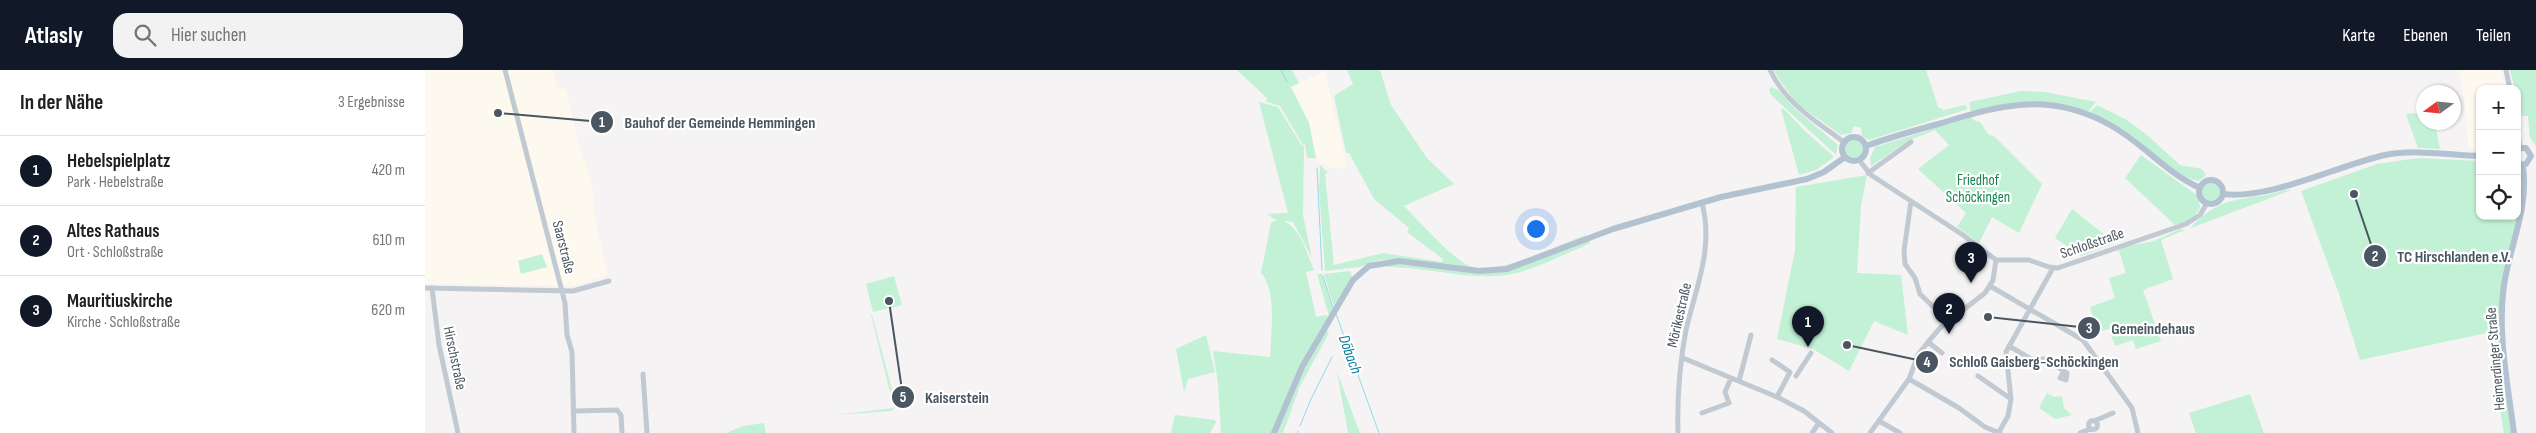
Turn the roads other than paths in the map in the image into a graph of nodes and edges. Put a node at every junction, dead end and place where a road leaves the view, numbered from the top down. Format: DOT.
graph roads {
  1 [pos="505,70"];
  2 [pos="1770,70"];
  3 [pos="2506,70"];
  4 [pos="2509,85"];
  5 [pos="1911,142"];
  6 [pos="1845,143"];
  7 [pos="1866,146"];
  8 [pos="2521,147"];
  9 [pos="2476,156"];
  10 [pos="2533,156"];
  11 [pos="1845,157"];
  12 [pos="1859,160"];
  13 [pos="2521,166"];
  14 [pos="1868,173"];
  15 [pos="2521,175"];
  16 [pos="2200,188"];
  17 [pos="2223,194"];
  18 [pos="1911,201"];
  19 [pos="1702,203"];
  20 [pos="2207,203"];
  21 [pos="1996,260"];
  22 [pos="2053,268"];
  23 [pos="609,281"];
  24 [pos="1990,286"];
  25 [pos="425,288"];
  26 [pos="432,288"];
  27 [pos="562,290"];
  28 [pos="2030,309"];
  29 [pos="1948,321"];
  30 [pos="1751,335"];
  31 [pos="1927,342"];
  32 [pos="2009,346"];
  33 [pos="1811,353"];
  34 [pos="1942,353"];
  35 [pos="1683,358"];
  36 [pos="1772,360"];
  37 [pos="2063,371"];
  38 [pos="1790,372"];
  39 [pos="643,374"];
  40 [pos="1979,376"];
  41 [pos="1731,378"];
  42 [pos="1909,380"];
  43 [pos="1739,381"];
  44 [pos="1777,397"];
  45 [pos="2011,399"];
  46 [pos="573,411"];
  47 [pos="2113,412"];
  48 [pos="1702,413"];
  49 [pos="1879,421"];
  50 [pos="2094,421"];
  51 [pos="1819,423"];
  52 [pos="2090,429"];
  53 [pos="1984,430"];
  54 [pos="2097,430"];
  55 [pos="2000,432"];
  56 [pos="459,433"];
  57 [pos="574,433"];
  58 [pos="622,433"];
  59 [pos="647,433"];
  60 [pos="1274,433"];
  61 [pos="1678,433"];
  62 [pos="1812,433"];
  63 [pos="1831,433"];
  64 [pos="1870,433"];
  65 [pos="1900,433"];
  66 [pos="2080,433"];
  67 [pos="2138,433"];
  68 [pos="2515,433"];
  1 -- 27 [label="street, Saarstraße"];
  2 -- 6 [label="street"];
  3 -- 4 [label="street"];
  5 -- 14 [label="street"];
  6 -- 7 [label="main road"];
  6 -- 11 [label="main road"];
  7 -- 12 [label="main road"];
  7 -- 16 [label="main road"];
  8 -- 10 [label="main road"];
  9 -- 17 [label="main road"];
  10 -- 13 [label="main road"];
  11 -- 12 [label="main road"];
  11 -- 19 [label="main road"];
  12 -- 14 [label="street"];
  14 -- 18 [label="street"];
  15 -- 68 [label="main road, Heimerdinger Straße"];
  16 -- 17 [label="main road"];
  16 -- 20 [label="main road"];
  17 -- 20 [label="main road"];
  18 -- 21 [label="street"];
  18 -- 29 [label="street"];
  19 -- 35 [label="street, Mörikestraße"];
  19 -- 60 [label="main road"];
  20 -- 22 [label="street, Schloßstraße"];
  21 -- 22 [label="street, Schloßstraße"];
  21 -- 24 [label="street"];
  22 -- 28 [label="street"];
  23 -- 27 [label="street"];
  24 -- 28 [label="street"];
  24 -- 29 [label="street"];
  25 -- 26 [label="street"];
  26 -- 27 [label="street"];
  26 -- 56 [label="street, Hirschstraße"];
  27 -- 46 [label="street, Saarstraße"];
  28 -- 32 [label="street"];
  28 -- 67 [label="street"];
  29 -- 31 [label="street"];
  30 -- 43 [label="street"];
  31 -- 34 [label="street"];
  31 -- 42 [label="street"];
  32 -- 37 [label="street"];
  32 -- 45 [label="street"];
  33 -- 38 [label="street"];
  35 -- 41 [label="street"];
  35 -- 61 [label="street, Mörikestraße"];
  36 -- 38 [label="street"];
  38 -- 44 [label="street"];
  39 -- 59 [label="street"];
  40 -- 45 [label="street"];
  41 -- 43 [label="street"];
  41 -- 48 [label="street"];
  42 -- 49 [label="street"];
  42 -- 53 [label="street"];
  43 -- 44 [label="street"];
  44 -- 51 [label="street"];
  45 -- 55 [label="street"];
  46 -- 57 [label="street, Saarstraße"];
  46 -- 58 [label="street"];
  47 -- 50 [label="street"];
  49 -- 64 [label="street"];
  49 -- 65 [label="street"];
  50 -- 52 [label="street"];
  50 -- 54 [label="street"];
  51 -- 62 [label="street"];
  51 -- 63 [label="street"];
  52 -- 54 [label="street"];
  52 -- 66 [label="street"];
  53 -- 55 [label="street"];
}
